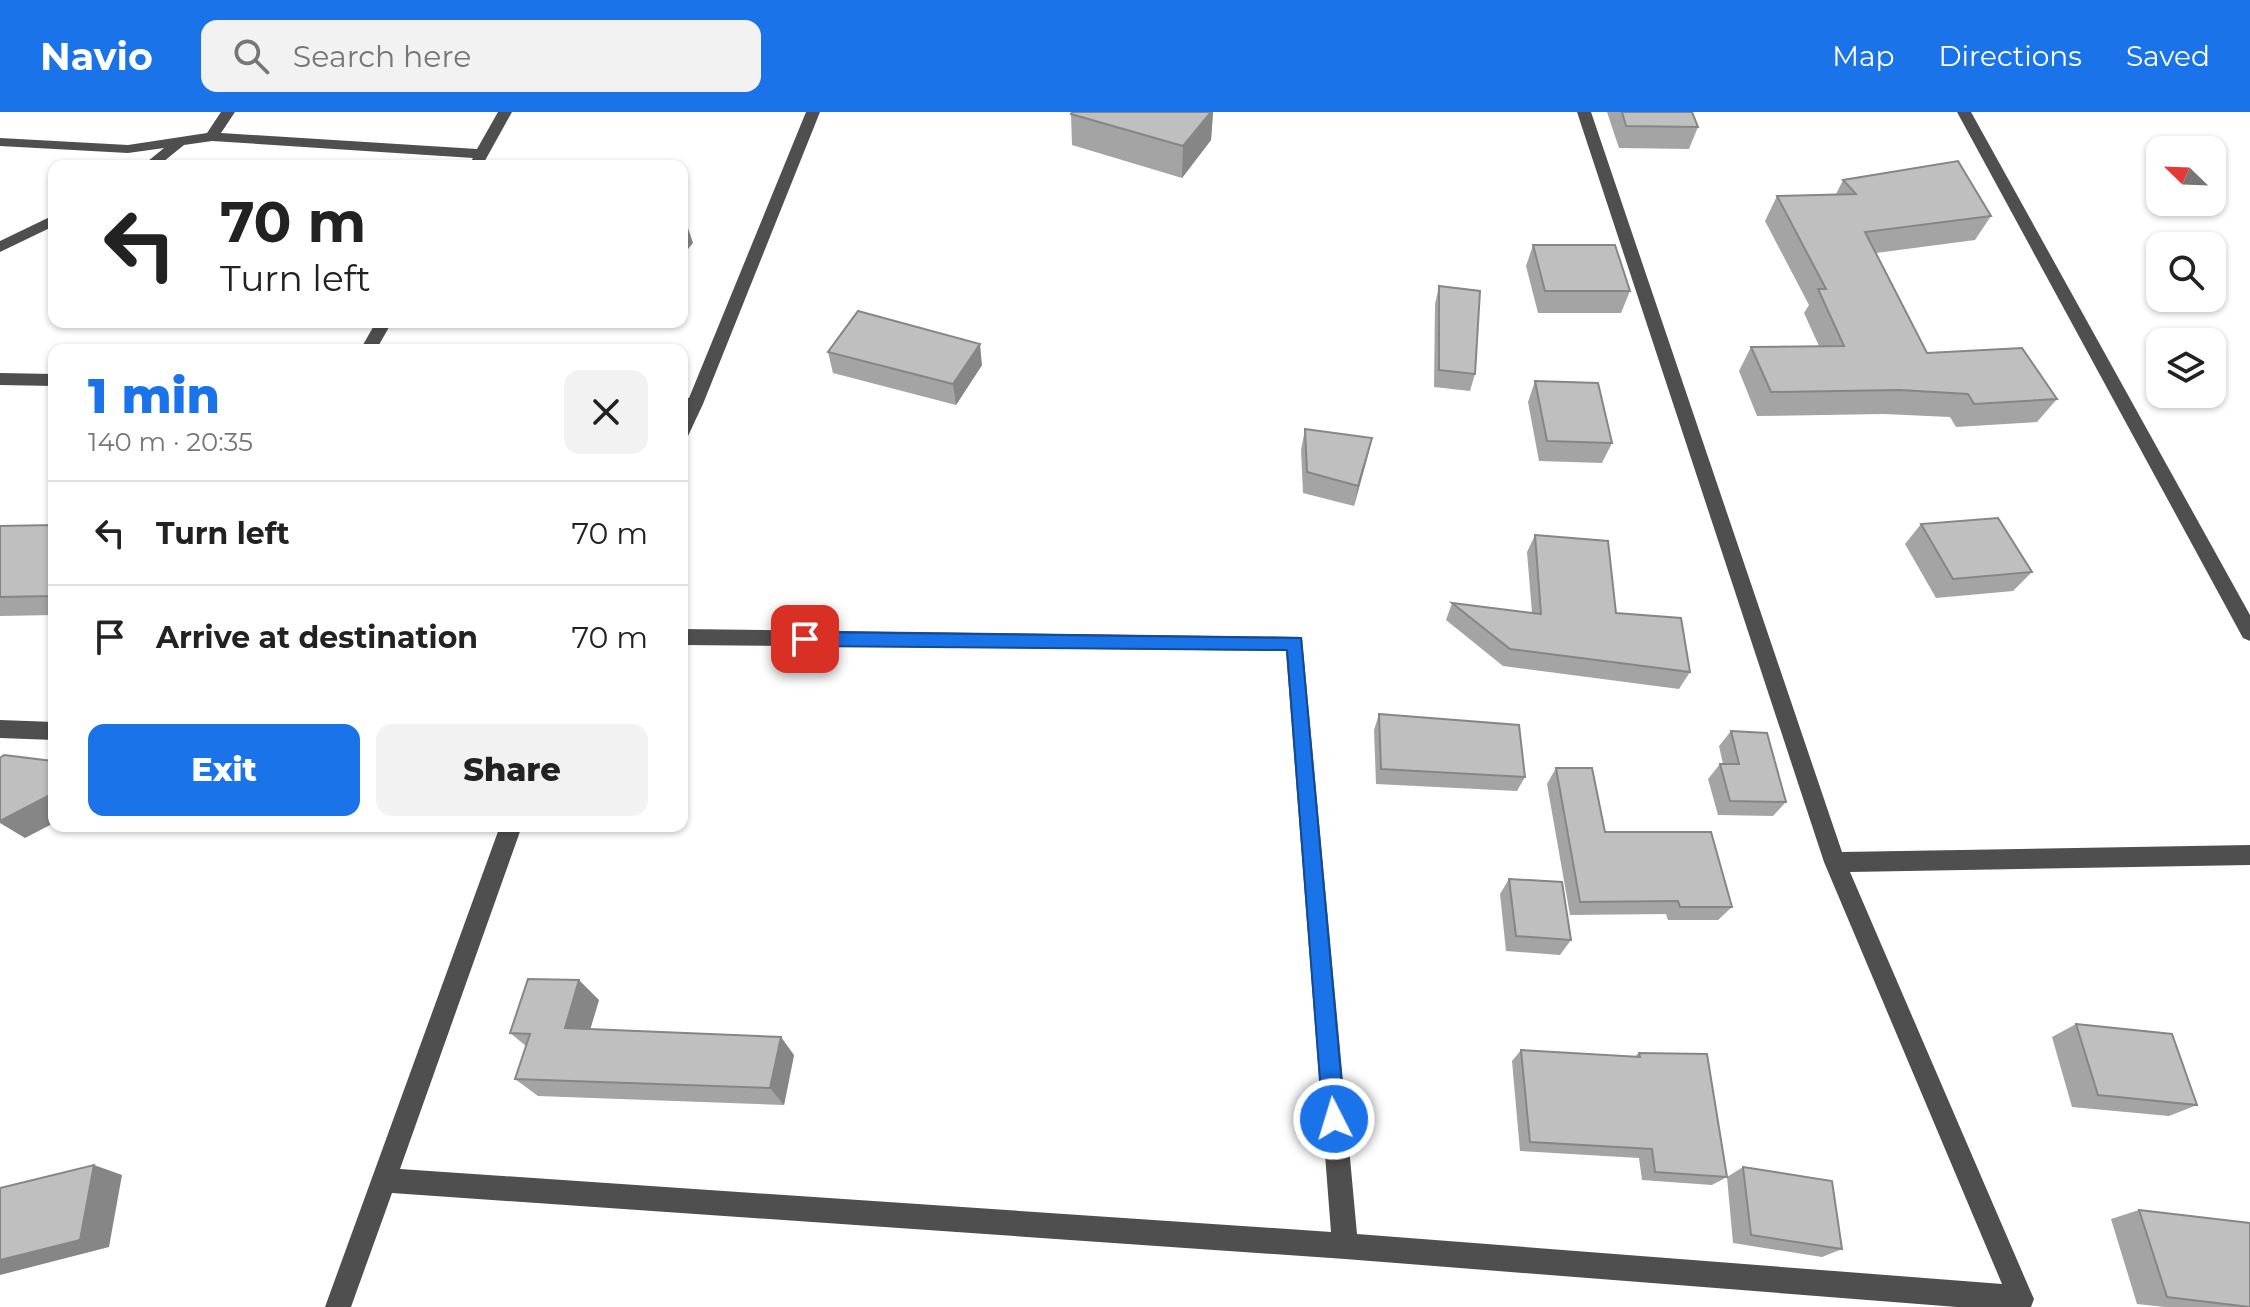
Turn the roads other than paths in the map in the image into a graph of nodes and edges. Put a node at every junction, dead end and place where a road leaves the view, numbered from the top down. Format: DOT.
graph roads {
  1 [pos="228,112"];
  2 [pos="505,112"];
  3 [pos="813,112"];
  4 [pos="1584,112"];
  5 [pos="1964,112"];
  6 [pos="212,137"];
  7 [pos="0,142"];
  8 [pos="179,143"];
  9 [pos="157,160"];
  10 [pos="478,160"];
  11 [pos="48,223"];
  12 [pos="0,247"];
  13 [pos="0,379"];
  14 [pos="48,380"];
  15 [pos="688,404"];
  16 [pos="2250,633"];
  17 [pos="688,637"];
  18 [pos="0,729"];
  19 [pos="48,731"];
  20 [pos="509,832"];
  21 [pos="2250,855"];
  22 [pos="1835,862"];
  23 [pos="383,1180"];
  24 [pos="1345,1246"];
  25 [pos="338,1307"];
  1 -- 6 [label="street"];
  2 -- 10 [label="street"];
  3 -- 15 [label="street"];
  4 -- 22 [label="street"];
  5 -- 16 [label="street"];
  6 -- 8 [label="street"];
  6 -- 10 [label="street"];
  7 -- 8 [label="street"];
  8 -- 9 [label="street"];
  11 -- 12 [label="street"];
  13 -- 14 [label="street"];
  17 -- 24 [label="street"];
  18 -- 19 [label="street"];
  20 -- 23 [label="street"];
  21 -- 22 [label="street"];
  22 -- 24 [label="street"];
  23 -- 24 [label="street"];
  23 -- 25 [label="street"];
}
